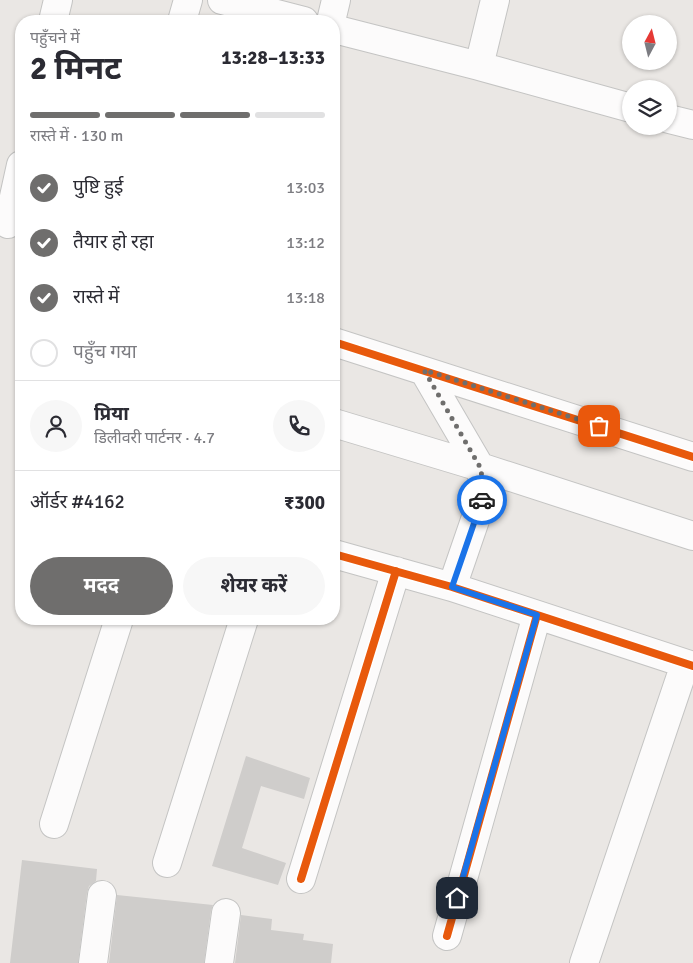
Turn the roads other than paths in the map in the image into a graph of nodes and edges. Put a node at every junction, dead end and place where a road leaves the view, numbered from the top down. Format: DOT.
graph roads {
  1 [pos="58,0"];
  2 [pos="188,0"];
  3 [pos="222,0"];
  4 [pos="336,0"];
  5 [pos="495,0"];
  6 [pos="54,15"];
  7 [pos="184,15"];
  8 [pos="281,15"];
  9 [pos="332,15"];
  10 [pos="340,31"];
  11 [pos="479,66"];
  12 [pos="622,106"];
  13 [pos="677,121"];
  14 [pos="693,126"];
  15 [pos="15,198"];
  16 [pos="10,225"];
  17 [pos="340,344"];
  18 [pos="424,370"];
  19 [pos="340,425"];
  20 [pos="693,457"];
  21 [pos="480,467"];
  22 [pos="693,536"];
  23 [pos="340,556"];
  24 [pos="396,571"];
  25 [pos="452,587"];
  26 [pos="537,615"];
  27 [pos="117,625"];
  28 [pos="242,625"];
  29 [pos="689,665"];
  30 [pos="54,824"];
  31 [pos="167,863"];
  32 [pos="301,879"];
  33 [pos="102,895"];
  34 [pos="226,913"];
  35 [pos="446,936"];
  36 [pos="93,963"];
  37 [pos="219,963"];
  38 [pos="584,963"];
  1 -- 6 [label="street"];
  2 -- 7 [label="street"];
  3 -- 8 [label="street"];
  4 -- 9 [label="street"];
  5 -- 11 [label="street"];
  10 -- 11 [label="street"];
  11 -- 12 [label="street"];
  13 -- 14 [label="street"];
  15 -- 16 [label="street"];
  17 -- 18 [label="street"];
  18 -- 20 [label="street"];
  18 -- 21 [label="street"];
  19 -- 21 [label="street"];
  21 -- 22 [label="street"];
  21 -- 25 [label="street"];
  23 -- 24 [label="street"];
  24 -- 25 [label="street"];
  24 -- 32 [label="street"];
  25 -- 26 [label="street"];
  26 -- 29 [label="street"];
  26 -- 35 [label="street"];
  27 -- 30 [label="street"];
  28 -- 31 [label="street"];
  29 -- 38 [label="street"];
  33 -- 36 [label="street"];
  34 -- 37 [label="street"];
}
